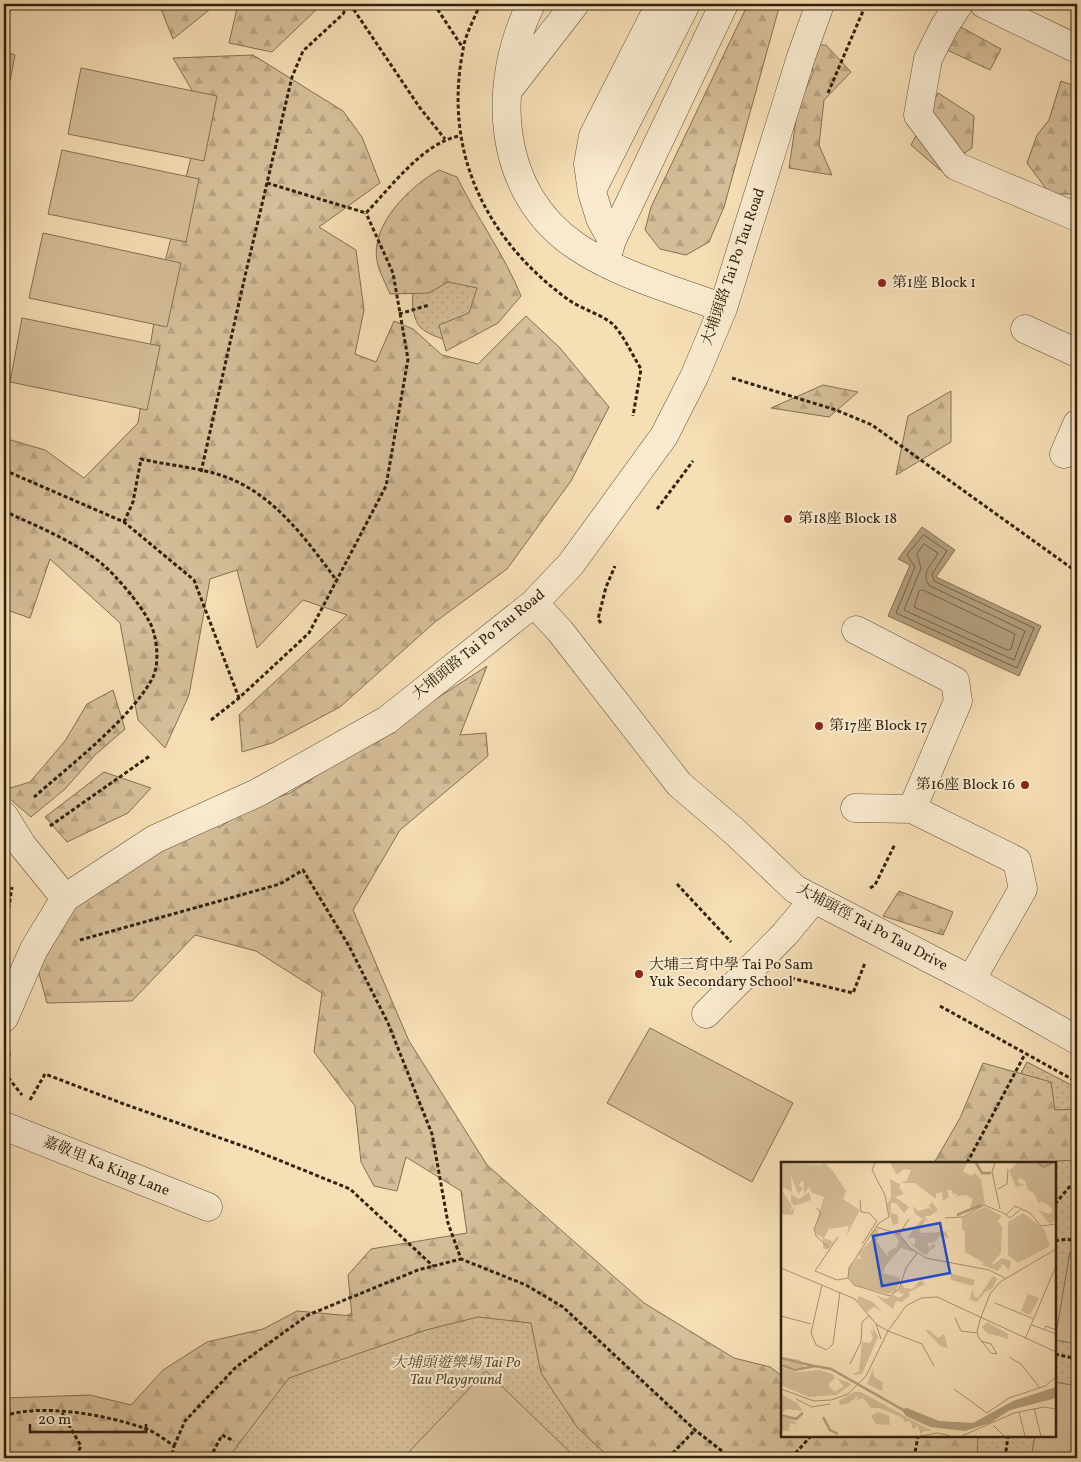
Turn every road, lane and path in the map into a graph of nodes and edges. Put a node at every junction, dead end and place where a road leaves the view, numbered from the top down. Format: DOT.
graph roads {
  1 [pos="349,4"];
  2 [pos="434,4"];
  3 [pos="531,4"];
  4 [pos="574,4"];
  5 [pos="660,4"];
  6 [pos="686,4"];
  7 [pos="724,4"];
  8 [pos="820,4"];
  9 [pos="959,4"];
  10 [pos="984,4"];
  11 [pos="463,48"];
  12 [pos="1077,49"];
  13 [pos="507,92"];
  14 [pos="460,136"];
  15 [pos="445,139"];
  16 [pos="267,183"];
  17 [pos="592,192"];
  18 [pos="366,213"];
  19 [pos="1077,217"];
  20 [pos="608,252"];
  21 [pos="429,305"];
  22 [pos="722,308"];
  23 [pos="399,314"];
  24 [pos="1025,329"];
  25 [pos="1077,353"];
  26 [pos="732,378"];
  27 [pos="1077,424"];
  28 [pos="1064,454"];
  29 [pos="693,461"];
  30 [pos="4,470"];
  31 [pos="201,472"];
  32 [pos="4,511"];
  33 [pos="651,517"];
  34 [pos="124,522"];
  35 [pos="615,564"];
  36 [pos="1077,572"];
  37 [pos="338,581"];
  38 [pos="534,603"];
  39 [pos="603,627"];
  40 [pos="856,630"];
  41 [pos="239,698"];
  42 [pos="212,720"];
  43 [pos="152,755"];
  44 [pos="854,808"];
  45 [pos="912,809"];
  46 [pos="6,819"];
  47 [pos="22,845"];
  48 [pos="677,884"];
  49 [pos="12,885"];
  50 [pos="863,892"];
  51 [pos="65,898"];
  52 [pos="814,899"];
  53 [pos="4,922"];
  54 [pos="721,930"];
  55 [pos="72,942"];
  56 [pos="971,980"];
  57 [pos="706,1014"];
  58 [pos="1052,1027"];
  59 [pos="7,1031"];
  60 [pos="1077,1040"];
  61 [pos="4,1126"];
  62 [pos="968,1162"];
  63 [pos="1077,1178"];
  64 [pos="1056,1203"];
  65 [pos="208,1207"];
  66 [pos="1056,1241"];
  67 [pos="1077,1242"];
  68 [pos="461,1259"];
  69 [pos="433,1266"];
  70 [pos="1056,1354"];
  71 [pos="1077,1359"];
  72 [pos="61,1412"];
  73 [pos="4,1416"];
  74 [pos="695,1430"];
  75 [pos="810,1437"];
  76 [pos="918,1437"];
  77 [pos="1008,1437"];
  78 [pos="234,1441"];
  79 [pos="174,1446"];
  80 [pos="75,1458"];
  81 [pos="170,1458"];
  82 [pos="210,1458"];
  83 [pos="668,1458"];
  84 [pos="731,1458"];
  85 [pos="791,1458"];
  86 [pos="914,1458"];
  87 [pos="1005,1458"];
  1 -- 15 [label="path"];
  1 -- 16 [label="path"];
  2 -- 11 [label="path"];
  3 -- 13 [label="street"];
  4 -- 13 [label="street"];
  5 -- 17 [label="street"];
  6 -- 17 [label="street"];
  7 -- 20 [label="street"];
  8 -- 22 [label="street, 大埔頭路 Tai Po Tau Road"];
  9 -- 19 [label="street"];
  10 -- 12 [label="street"];
  13 -- 20 [label="street"];
  14 -- 15 [label="path"];
  15 -- 18 [label="path"];
  16 -- 18 [label="path"];
  16 -- 31 [label="path"];
  17 -- 20 [label="street"];
  18 -- 23 [label="path"];
  20 -- 22 [label="street"];
  21 -- 23 [label="path"];
  22 -- 38 [label="street, 大埔頭路 Tai Po Tau Road"];
  23 -- 37 [label="path"];
  24 -- 25 [label="street"];
  26 -- 36 [label="path"];
  27 -- 28 [label="street"];
  29 -- 33 [label="path"];
  30 -- 34 [label="path"];
  31 -- 34 [label="path"];
  31 -- 37 [label="path"];
  32 -- 46 [label="path"];
  34 -- 41 [label="path"];
  35 -- 39 [label="path"];
  37 -- 41 [label="path"];
  38 -- 51 [label="street, 大埔頭路 Tai Po Tau Road"];
  38 -- 52 [label="street, 大埔頭徑 Tai Po Tau Drive"];
  40 -- 45 [label="street"];
  41 -- 42 [label="path"];
  43 -- 47 [label="path"];
  44 -- 45 [label="street"];
  45 -- 50 [label="path"];
  45 -- 56 [label="street"];
  46 -- 47 [label="street"];
  47 -- 51 [label="street"];
  48 -- 54 [label="path"];
  49 -- 53 [label="path"];
  51 -- 59 [label="street, 大埔頭路 Tai Po Tau Road"];
  52 -- 56 [label="street, 大埔頭徑 Tai Po Tau Drive"];
  52 -- 57 [label="street"];
  55 -- 68 [label="path"];
  56 -- 58 [label="street, 大埔頭徑 Tai Po Tau Drive"];
  58 -- 60 [label="street, 大埔頭徑 Tai Po Tau Drive"];
  58 -- 62 [label="path"];
  59 -- 69 [label="path"];
  61 -- 65 [label="street, 嘉敬里 Ka King Lane"];
  63 -- 64 [label="path"];
  66 -- 67 [label="path"];
  68 -- 69 [label="path"];
  68 -- 74 [label="path"];
  69 -- 79 [label="path"];
  70 -- 71 [label="path"];
  72 -- 73 [label="path"];
  72 -- 79 [label="path"];
  72 -- 80 [label="path"];
  74 -- 83 [label="path"];
  74 -- 84 [label="path"];
  75 -- 85 [label="path"];
  76 -- 86 [label="path"];
  77 -- 87 [label="path"];
  78 -- 82 [label="path"];
  79 -- 81 [label="path"];
}
